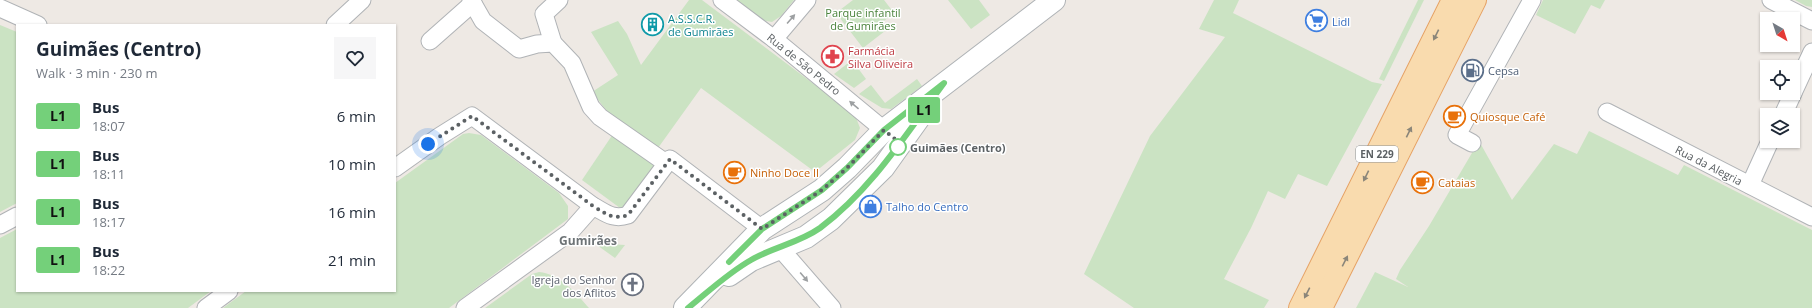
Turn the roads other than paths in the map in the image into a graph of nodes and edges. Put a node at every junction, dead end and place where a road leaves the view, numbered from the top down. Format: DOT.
graph roads {
  1 [pos="362,0"];
  2 [pos="559,0"];
  3 [pos="722,0"];
  4 [pos="807,0"];
  5 [pos="1054,0"];
  6 [pos="1453,0"];
  7 [pos="1475,0"];
  8 [pos="1532,0"];
  9 [pos="1771,0"];
  10 [pos="477,4"];
  11 [pos="0,8"];
  12 [pos="1812,21"];
  13 [pos="36,24"];
  14 [pos="336,24"];
  15 [pos="774,38"];
  16 [pos="430,41"];
  17 [pos="553,43"];
  18 [pos="1812,52"];
  19 [pos="1800,78"];
  20 [pos="1607,112"];
  21 [pos="892,136"];
  22 [pos="1472,143"];
  23 [pos="1767,148"];
  24 [pos="398,160"];
  25 [pos="666,163"];
  26 [pos="1750,185"];
  27 [pos="593,206"];
  28 [pos="16,217"];
  29 [pos="1812,218"];
  30 [pos="0,225"];
  31 [pos="766,225"];
  32 [pos="779,247"];
  33 [pos="228,292"];
  34 [pos="206,308"];
  35 [pos="465,308"];
  36 [pos="686,308"];
  37 [pos="832,308"];
  38 [pos="1300,308"];
  39 [pos="1321,308"];
  1 -- 14 [label="street"];
  2 -- 17 [label="street"];
  3 -- 15 [label="street, Rua de São Pedro"];
  15 -- 4 [label="street, one-way"];
  5 -- 21 [label="street"];
  6 -- 38 [label="main road, EN 229, one-way"];
  39 -- 7 [label="main road, EN 229, one-way"];
  8 -- 22 [label="street"];
  9 -- 12 [label="street"];
  10 -- 16 [label="street"];
  10 -- 17 [label="street"];
  11 -- 13 [label="street"];
  21 -- 15 [label="street, Rua de São Pedro, one-way"];
  17 -- 25 [label="street"];
  18 -- 19 [label="street"];
  20 -- 26 [label="street, Rua da Alegria"];
  21 -- 31 [label="street"];
  21 -- 32 [label="street"];
  23 -- 26 [label="street"];
  24 -- 27 [label="street"];
  25 -- 27 [label="street"];
  25 -- 31 [label="street"];
  26 -- 29 [label="street, Rua da Alegria"];
  27 -- 35 [label="street"];
  28 -- 30 [label="street"];
  31 -- 32 [label="street"];
  31 -- 36 [label="street"];
  32 -- 36 [label="street"];
  32 -- 37 [label="street, one-way"];
  33 -- 34 [label="street"];
}
